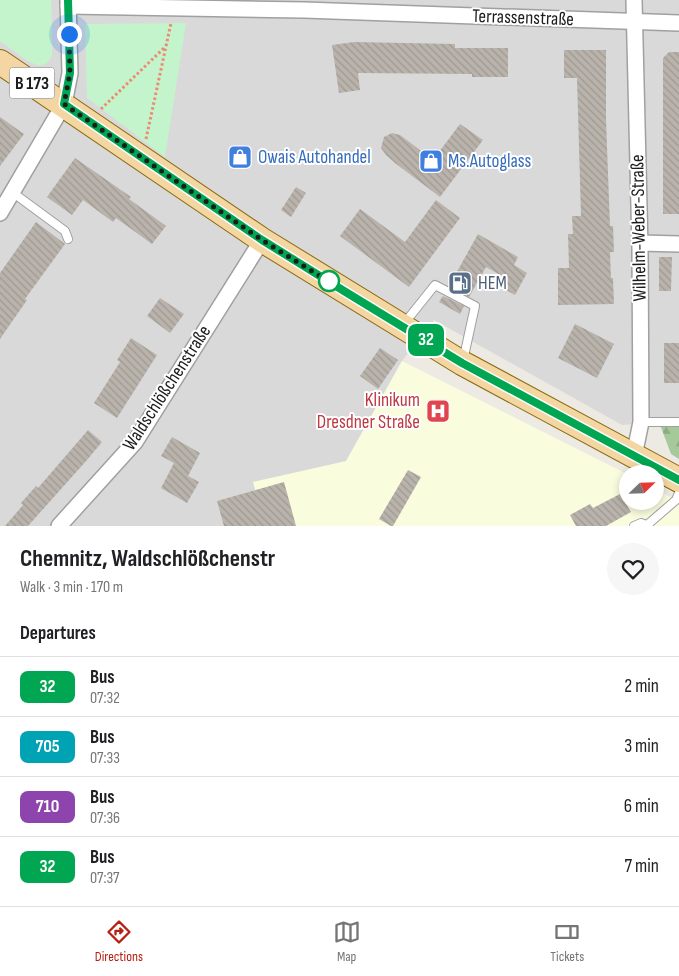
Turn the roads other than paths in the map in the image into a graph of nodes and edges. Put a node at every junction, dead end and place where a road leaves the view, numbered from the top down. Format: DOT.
graph roads {
  1 [pos="634,0"];
  2 [pos="68,3"];
  3 [pos="304,5"];
  4 [pos="634,22"];
  5 [pos="679,23"];
  6 [pos="0,62"];
  7 [pos="64,104"];
  8 [pos="12,192"];
  9 [pos="0,213"];
  10 [pos="68,239"];
  11 [pos="262,240"];
  12 [pos="640,243"];
  13 [pos="679,244"];
  14 [pos="402,326"];
  15 [pos="462,363"];
  16 [pos="641,422"];
  17 [pos="679,422"];
  18 [pos="634,456"];
  19 [pos="679,480"];
  20 [pos="679,493"];
  21 [pos="58,526"];
  22 [pos="634,526"];
  23 [pos="648,526"];
  1 -- 4 [label="street, Wilhelm-Weber-Straße"];
  2 -- 3 [label="street, Terrassenstraße"];
  2 -- 7 [label="street"];
  3 -- 4 [label="street, Terrassenstraße"];
  4 -- 5 [label="street, Terrassenstraße"];
  4 -- 12 [label="street, Wilhelm-Weber-Straße"];
  6 -- 7 [label="main road, B 173"];
  7 -- 8 [label="street"];
  7 -- 11 [label="main road, B 173"];
  8 -- 9 [label="street"];
  8 -- 10 [label="lane"];
  11 -- 14 [label="main road, B 173"];
  11 -- 21 [label="street, Waldschlößchenstraße"];
  12 -- 13 [label="street"];
  12 -- 16 [label="street, Wilhelm-Weber-Straße"];
  14 -- 15 [label="main road, B 173"];
  14 -- 15 [label="lane"];
  15 -- 18 [label="main road, B 173"];
  16 -- 17 [label="lane"];
  16 -- 18 [label="street, Wilhelm-Weber-Straße"];
  18 -- 19 [label="main road, B 173"];
  20 -- 23 [label="lane"];
  22 -- 23 [label="lane"];
}
